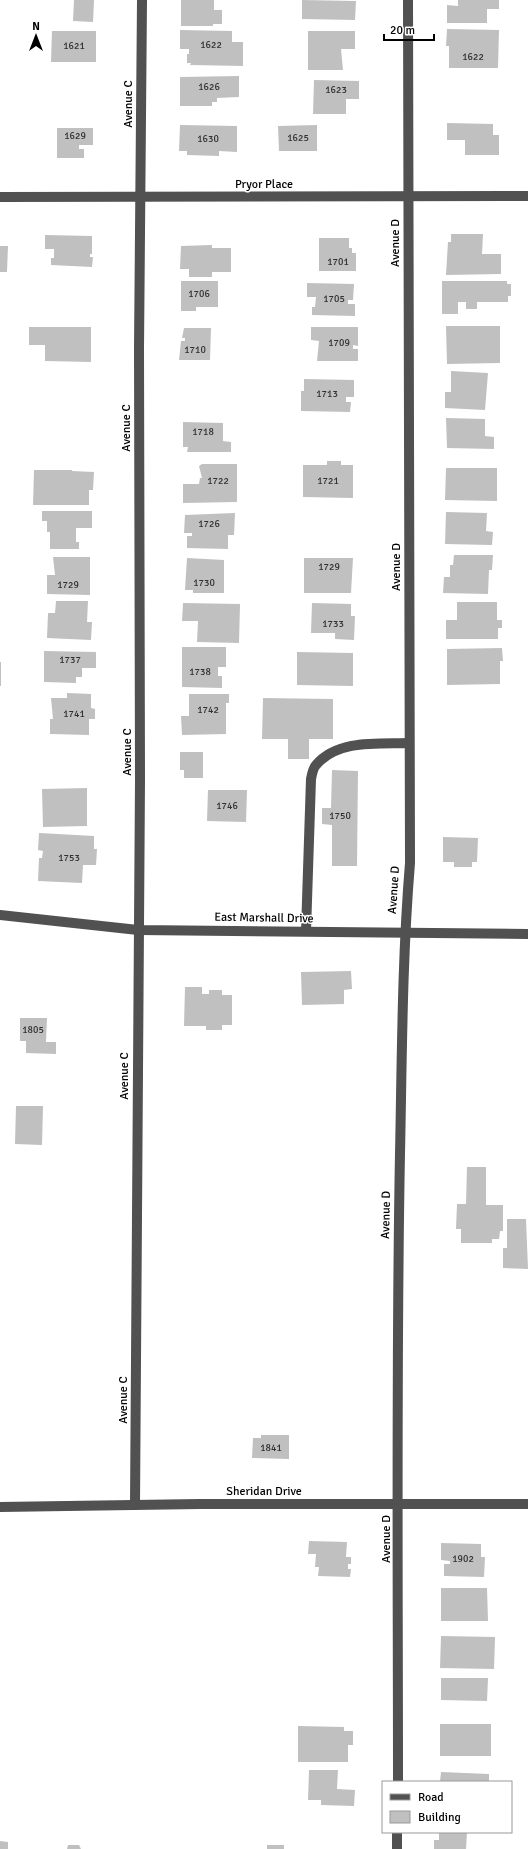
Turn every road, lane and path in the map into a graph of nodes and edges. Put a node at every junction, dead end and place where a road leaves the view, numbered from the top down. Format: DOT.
graph roads {
  1 [pos="142,0"];
  2 [pos="408,0"];
  3 [pos="408,195"];
  4 [pos="528,196"];
  5 [pos="0,197"];
  6 [pos="140,197"];
  7 [pos="409,743"];
  8 [pos="0,915"];
  9 [pos="138,930"];
  10 [pos="306,931"];
  11 [pos="404,934"];
  12 [pos="528,934"];
  13 [pos="399,1504"];
  14 [pos="528,1504"];
  15 [pos="136,1505"];
  16 [pos="0,1507"];
  17 [pos="398,1781"];
  18 [pos="397,1833"];
  19 [pos="397,1849"];
  1 -- 6 [label="street, Avenue C"];
  2 -- 3 [label="street, Avenue D"];
  3 -- 4 [label="street, Pryor Place"];
  3 -- 6 [label="street, Pryor Place"];
  3 -- 7 [label="street, Avenue D"];
  5 -- 6 [label="street, Pryor Place"];
  6 -- 9 [label="street, Avenue C"];
  7 -- 10 [label="street"];
  7 -- 11 [label="street, Avenue D"];
  8 -- 9 [label="street, East Marshall Drive"];
  9 -- 10 [label="street, East Marshall Drive"];
  9 -- 15 [label="street, Avenue C"];
  10 -- 11 [label="street, East Marshall Drive"];
  11 -- 12 [label="street, East Marshall Drive"];
  11 -- 13 [label="street, Avenue D"];
  13 -- 14 [label="street, Sheridan Drive"];
  13 -- 15 [label="street, Sheridan Drive"];
  13 -- 17 [label="street, Avenue D"];
  15 -- 16 [label="street, Sheridan Drive"];
  18 -- 19 [label="street"];
}
